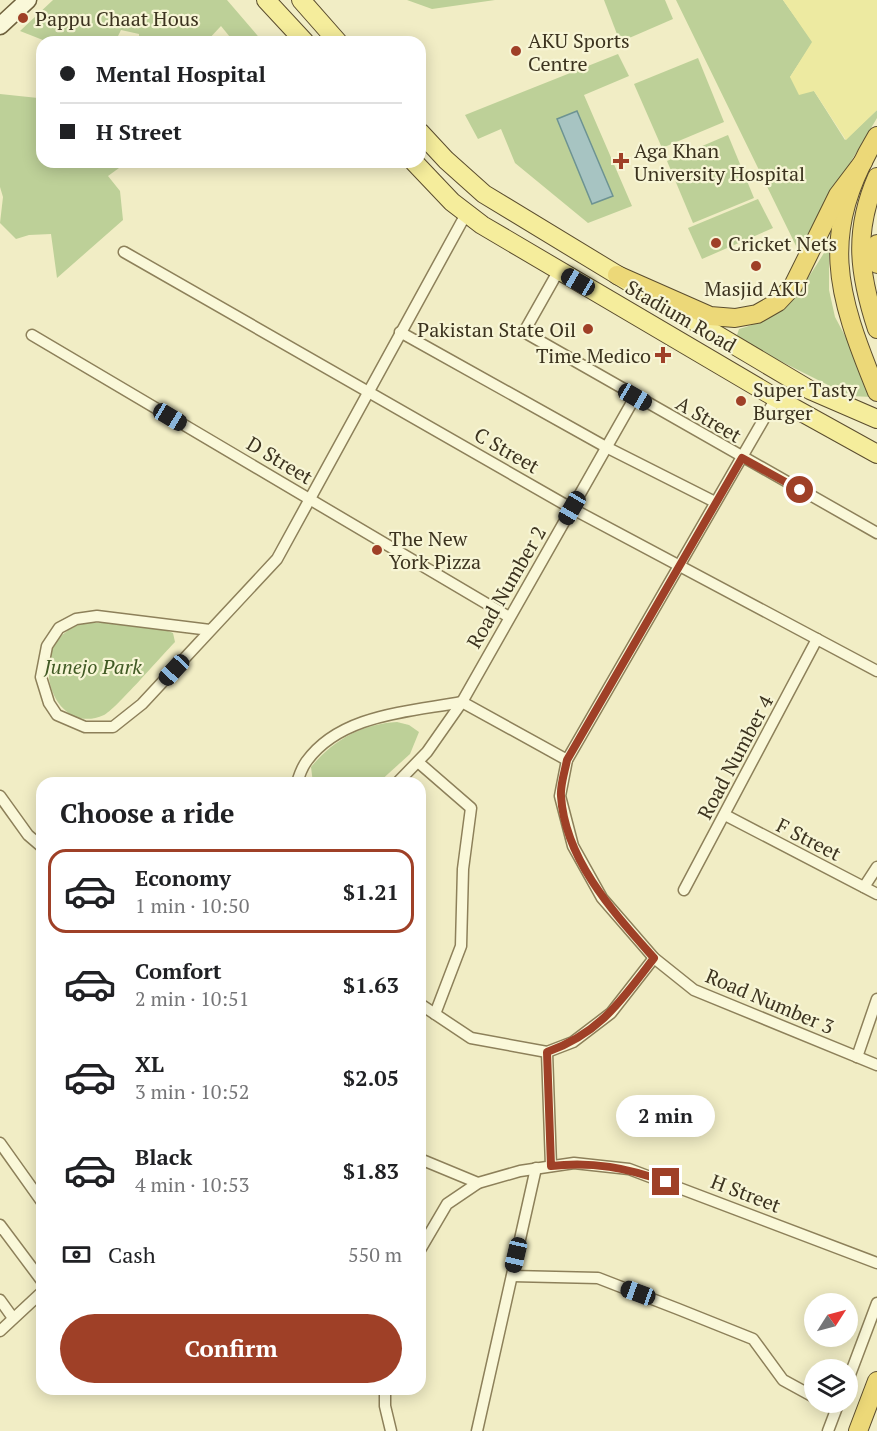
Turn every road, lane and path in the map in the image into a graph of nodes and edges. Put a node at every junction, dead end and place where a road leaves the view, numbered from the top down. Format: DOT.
graph roads {
  1 [pos="28,0"];
  2 [pos="266,0"];
  3 [pos="301,0"];
  4 [pos="0,26"];
  5 [pos="299,36"];
  6 [pos="333,36"];
  7 [pos="877,136"];
  8 [pos="426,138"];
  9 [pos="862,162"];
  10 [pos="420,168"];
  11 [pos="877,177"];
  12 [pos="466,214"];
  13 [pos="877,244"];
  14 [pos="124,252"];
  15 [pos="877,264"];
  16 [pos="558,270"];
  17 [pos="617,275"];
  18 [pos="877,329"];
  19 [pos="400,332"];
  20 [pos="32,335"];
  21 [pos="367,392"];
  22 [pos="877,392"];
  23 [pos="635,397"];
  24 [pos="776,398"];
  25 [pos="877,419"];
  26 [pos="845,437"];
  27 [pos="877,440"];
  28 [pos="606,447"];
  29 [pos="877,454"];
  30 [pos="742,458"];
  31 [pos="308,498"];
  32 [pos="715,502"];
  33 [pos="572,508"];
  34 [pos="877,533"];
  35 [pos="680,566"];
  36 [pos="509,617"];
  37 [pos="210,630"];
  38 [pos="817,639"];
  39 [pos="877,671"];
  40 [pos="462,702"];
  41 [pos="567,760"];
  42 [pos="418,762"];
  43 [pos="299,777"];
  44 [pos="403,777"];
  45 [pos="0,796"];
  46 [pos="725,815"];
  47 [pos="36,842"];
  48 [pos="877,867"];
  49 [pos="864,887"];
  50 [pos="684,890"];
  51 [pos="877,894"];
  52 [pos="654,958"];
  53 [pos="877,999"];
  54 [pos="426,1008"];
  55 [pos="435,1014"];
  56 [pos="547,1052"];
  57 [pos="857,1057"];
  58 [pos="877,1065"];
  59 [pos="0,1143"];
  60 [pos="426,1162"];
  61 [pos="551,1166"];
  62 [pos="536,1168"];
  63 [pos="478,1183"];
  64 [pos="36,1194"];
  65 [pos="0,1225"];
  66 [pos="426,1240"];
  67 [pos="877,1263"];
  68 [pos="36,1273"];
  69 [pos="512,1276"];
  70 [pos="36,1298"];
  71 [pos="0,1300"];
  72 [pos="877,1303"];
  73 [pos="14,1318"];
  74 [pos="0,1331"];
  75 [pos="856,1359"];
  76 [pos="877,1381"];
  77 [pos="804,1392"];
  78 [pos="386,1395"];
  79 [pos="835,1413"];
  80 [pos="391,1431"];
  81 [pos="477,1431"];
  82 [pos="828,1431"];
  83 [pos="858,1431"];
  1 -- 4 [label="main road"];
  2 -- 5 [label="main road"];
  3 -- 6 [label="main road"];
  7 -- 9 [label="highway"];
  8 -- 17 [label="main road, Stadium Road"];
  9 -- 17 [label="highway"];
  9 -- 22 [label="highway"];
  10 -- 12 [label="main road, Stadium Road"];
  11 -- 18 [label="highway"];
  12 -- 16 [label="main road, Stadium Road"];
  12 -- 19 [label="street"];
  13 -- 15 [label="highway"];
  14 -- 21 [label="street, C Street"];
  16 -- 23 [label="street, A Street"];
  16 -- 24 [label="main road, Stadium Road"];
  17 -- 25 [label="main road, Stadium Road"];
  19 -- 21 [label="street"];
  19 -- 28 [label="street"];
  20 -- 31 [label="street, D Street"];
  21 -- 31 [label="street"];
  21 -- 33 [label="street, C Street"];
  23 -- 28 [label="street, Road Number 2"];
  23 -- 30 [label="street, A Street"];
  24 -- 26 [label="main road, Stadium Road"];
  24 -- 30 [label="street, Road Number 3"];
  26 -- 27 [label="main road"];
  26 -- 29 [label="main road, Stadium Road"];
  28 -- 32 [label="street"];
  28 -- 33 [label="street, Road Number 2"];
  30 -- 32 [label="street, Road Number 3"];
  30 -- 34 [label="street, A Street"];
  31 -- 36 [label="street, D Street"];
  31 -- 37 [label="street"];
  32 -- 35 [label="street, Road Number 3"];
  33 -- 35 [label="street, C Street"];
  33 -- 36 [label="street, Road Number 2"];
  35 -- 38 [label="street, C Street"];
  35 -- 41 [label="street, Road Number 3"];
  36 -- 40 [label="street, Road Number 2"];
  37 -- 37 [label="street"];
  38 -- 39 [label="street, C Street"];
  38 -- 46 [label="street, Road Number 4"];
  40 -- 41 [label="street"];
  40 -- 42 [label="street, Road Number 2"];
  40 -- 43 [label="street"];
  41 -- 52 [label="street, Road Number 3"];
  42 -- 44 [label="street, Road Number 2"];
  42 -- 55 [label="street"];
  45 -- 47 [label="street"];
  46 -- 49 [label="street, F Street"];
  46 -- 50 [label="street, Road Number 4"];
  48 -- 49 [label="street"];
  49 -- 51 [label="street, F Street"];
  52 -- 56 [label="street"];
  52 -- 57 [label="street, Road Number 3"];
  53 -- 57 [label="street"];
  54 -- 55 [label="street"];
  55 -- 56 [label="street"];
  56 -- 61 [label="street"];
  57 -- 58 [label="street, Road Number 3"];
  59 -- 64 [label="street"];
  60 -- 63 [label="street"];
  61 -- 62 [label="street, H Street"];
  61 -- 67 [label="street, H Street"];
  62 -- 63 [label="street, H Street"];
  62 -- 69 [label="street"];
  63 -- 66 [label="street, H Street"];
  65 -- 68 [label="street"];
  69 -- 77 [label="street"];
  69 -- 81 [label="street"];
  70 -- 73 [label="street"];
  71 -- 73 [label="street"];
  72 -- 75 [label="street"];
  73 -- 74 [label="street"];
  76 -- 83 [label="highway"];
  78 -- 80 [label="street"];
  79 -- 82 [label="street"];
}
